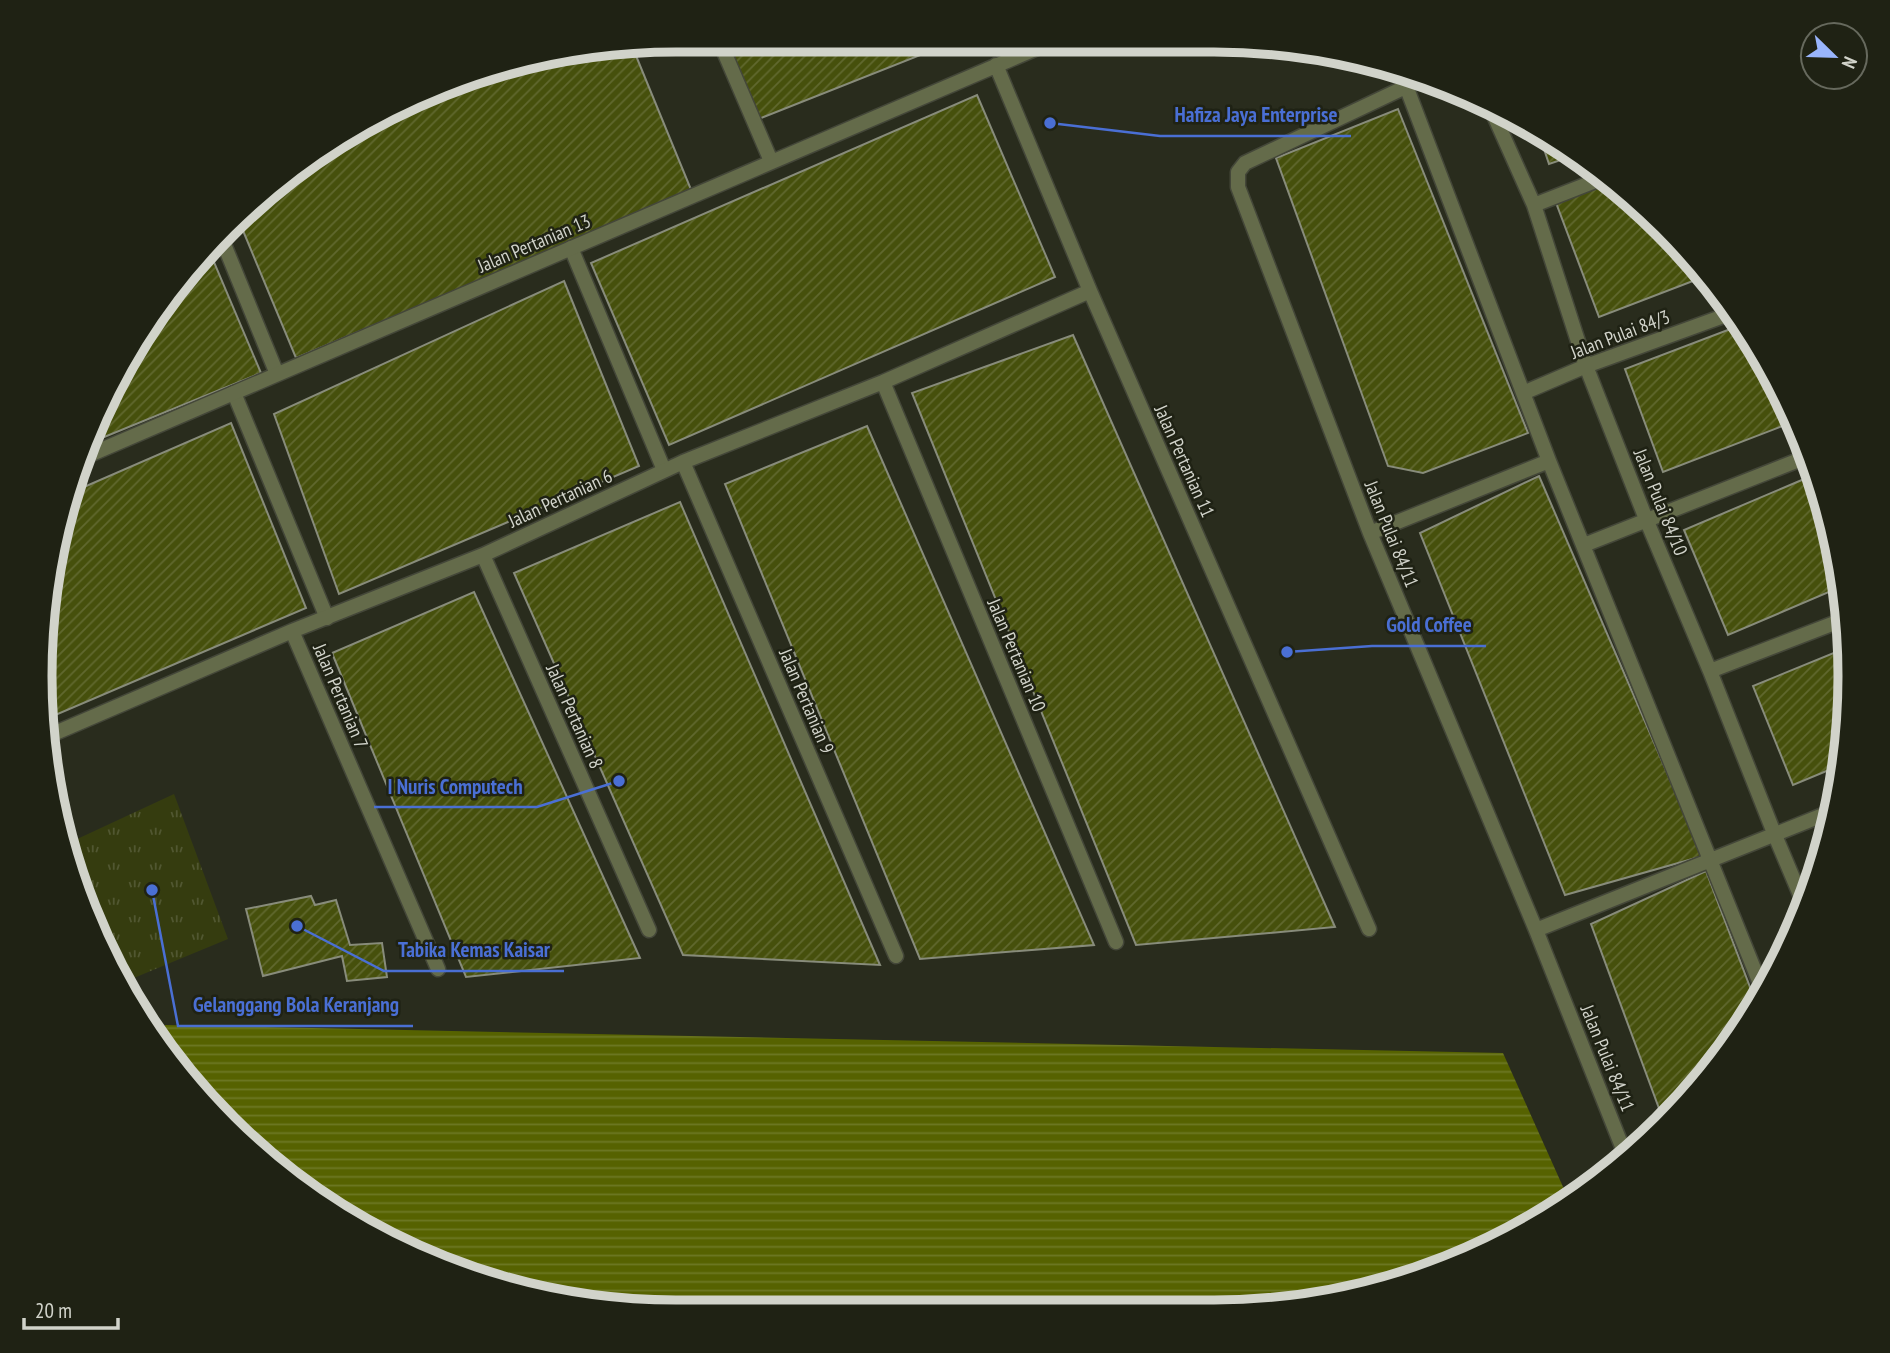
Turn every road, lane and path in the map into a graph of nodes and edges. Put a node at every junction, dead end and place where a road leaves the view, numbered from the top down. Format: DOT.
graph roads {
  1 [pos="724,52"];
  2 [pos="1027,52"];
  3 [pos="996,65"];
  4 [pos="1410,85"];
  5 [pos="1411,85"];
  6 [pos="1496,121"];
  7 [pos="771,161"];
  8 [pos="1594,182"];
  9 [pos="1534,205"];
  10 [pos="224,247"];
  11 [pos="571,248"];
  12 [pos="1090,291"];
  13 [pos="1723,316"];
  14 [pos="1586,366"];
  15 [pos="278,374"];
  16 [pos="883,382"];
  17 [pos="234,393"];
  18 [pos="1523,393"];
  19 [pos="94,453"];
  20 [pos="1798,460"];
  21 [pos="1549,461"];
  22 [pos="683,462"];
  23 [pos="664,470"];
  24 [pos="1646,519"];
  25 [pos="1370,533"];
  26 [pos="1584,545"];
  27 [pos="483,555"];
  28 [pos="327,618"];
  29 [pos="1835,623"];
  30 [pos="292,631"];
  31 [pos="1710,671"];
  32 [pos="56,733"];
  33 [pos="1822,815"];
  34 [pos="1774,834"];
  35 [pos="1711,859"];
  36 [pos="1799,892"];
  37 [pos="1369,929"];
  38 [pos="649,930"];
  39 [pos="1536,930"];
  40 [pos="1116,942"];
  41 [pos="896,956"];
  42 [pos="439,969"];
  43 [pos="1758,980"];
  44 [pos="1623,1148"];
  1 -- 7 [label="street"];
  2 -- 3 [label="street"];
  3 -- 7 [label="street, Jalan Pertanian 13"];
  3 -- 12 [label="street, Jalan Pertanian 11"];
  4 -- 25 [label="street, Jalan Pulai 84/11"];
  5 -- 18 [label="street, Jalan Pulai 84/11"];
  6 -- 9 [label="street, Jalan Pulai 84/10"];
  7 -- 11 [label="street, Jalan Pertanian 13"];
  8 -- 9 [label="street"];
  9 -- 14 [label="street, Jalan Pulai 84/10"];
  10 -- 15 [label="street"];
  11 -- 15 [label="street, Jalan Pertanian 13"];
  11 -- 23 [label="street"];
  12 -- 16 [label="street, Jalan Pertanian 6"];
  12 -- 37 [label="street, Jalan Pertanian 11"];
  13 -- 14 [label="street, Jalan Pulai 84/3"];
  14 -- 18 [label="street, Jalan Pulai 84/3"];
  14 -- 24 [label="street, Jalan Pulai 84/10"];
  15 -- 17 [label="street, Jalan Pertanian 13"];
  16 -- 22 [label="street, Jalan Pertanian 6"];
  16 -- 40 [label="street, Jalan Pertanian 10"];
  17 -- 19 [label="street, Jalan Pertanian 13"];
  17 -- 28 [label="street"];
  18 -- 21 [label="street, Jalan Pulai 84/11"];
  20 -- 24 [label="street"];
  21 -- 25 [label="street"];
  21 -- 26 [label="street, Jalan Pulai 84/11"];
  22 -- 23 [label="street, Jalan Pertanian 6"];
  22 -- 41 [label="street, Jalan Pertanian 9"];
  23 -- 27 [label="street, Jalan Pertanian 6"];
  24 -- 26 [label="street"];
  24 -- 31 [label="street, Jalan Pulai 84/10"];
  25 -- 39 [label="street, Jalan Pulai 84/11"];
  26 -- 35 [label="street, Jalan Pulai 84/11"];
  27 -- 28 [label="street, Jalan Pertanian 6"];
  27 -- 38 [label="street, Jalan Pertanian 8"];
  28 -- 30 [label="street, Jalan Pertanian 6"];
  29 -- 31 [label="street"];
  30 -- 32 [label="street, Jalan Pertanian 6"];
  30 -- 42 [label="street, Jalan Pertanian 7"];
  31 -- 34 [label="street, Jalan Pulai 84/10"];
  33 -- 34 [label="street"];
  34 -- 35 [label="street"];
  34 -- 36 [label="street, Jalan Pulai 84/10"];
  35 -- 39 [label="street"];
  35 -- 43 [label="street, Jalan Pulai 84/11"];
  39 -- 44 [label="street, Jalan Pulai 84/11"];
}
